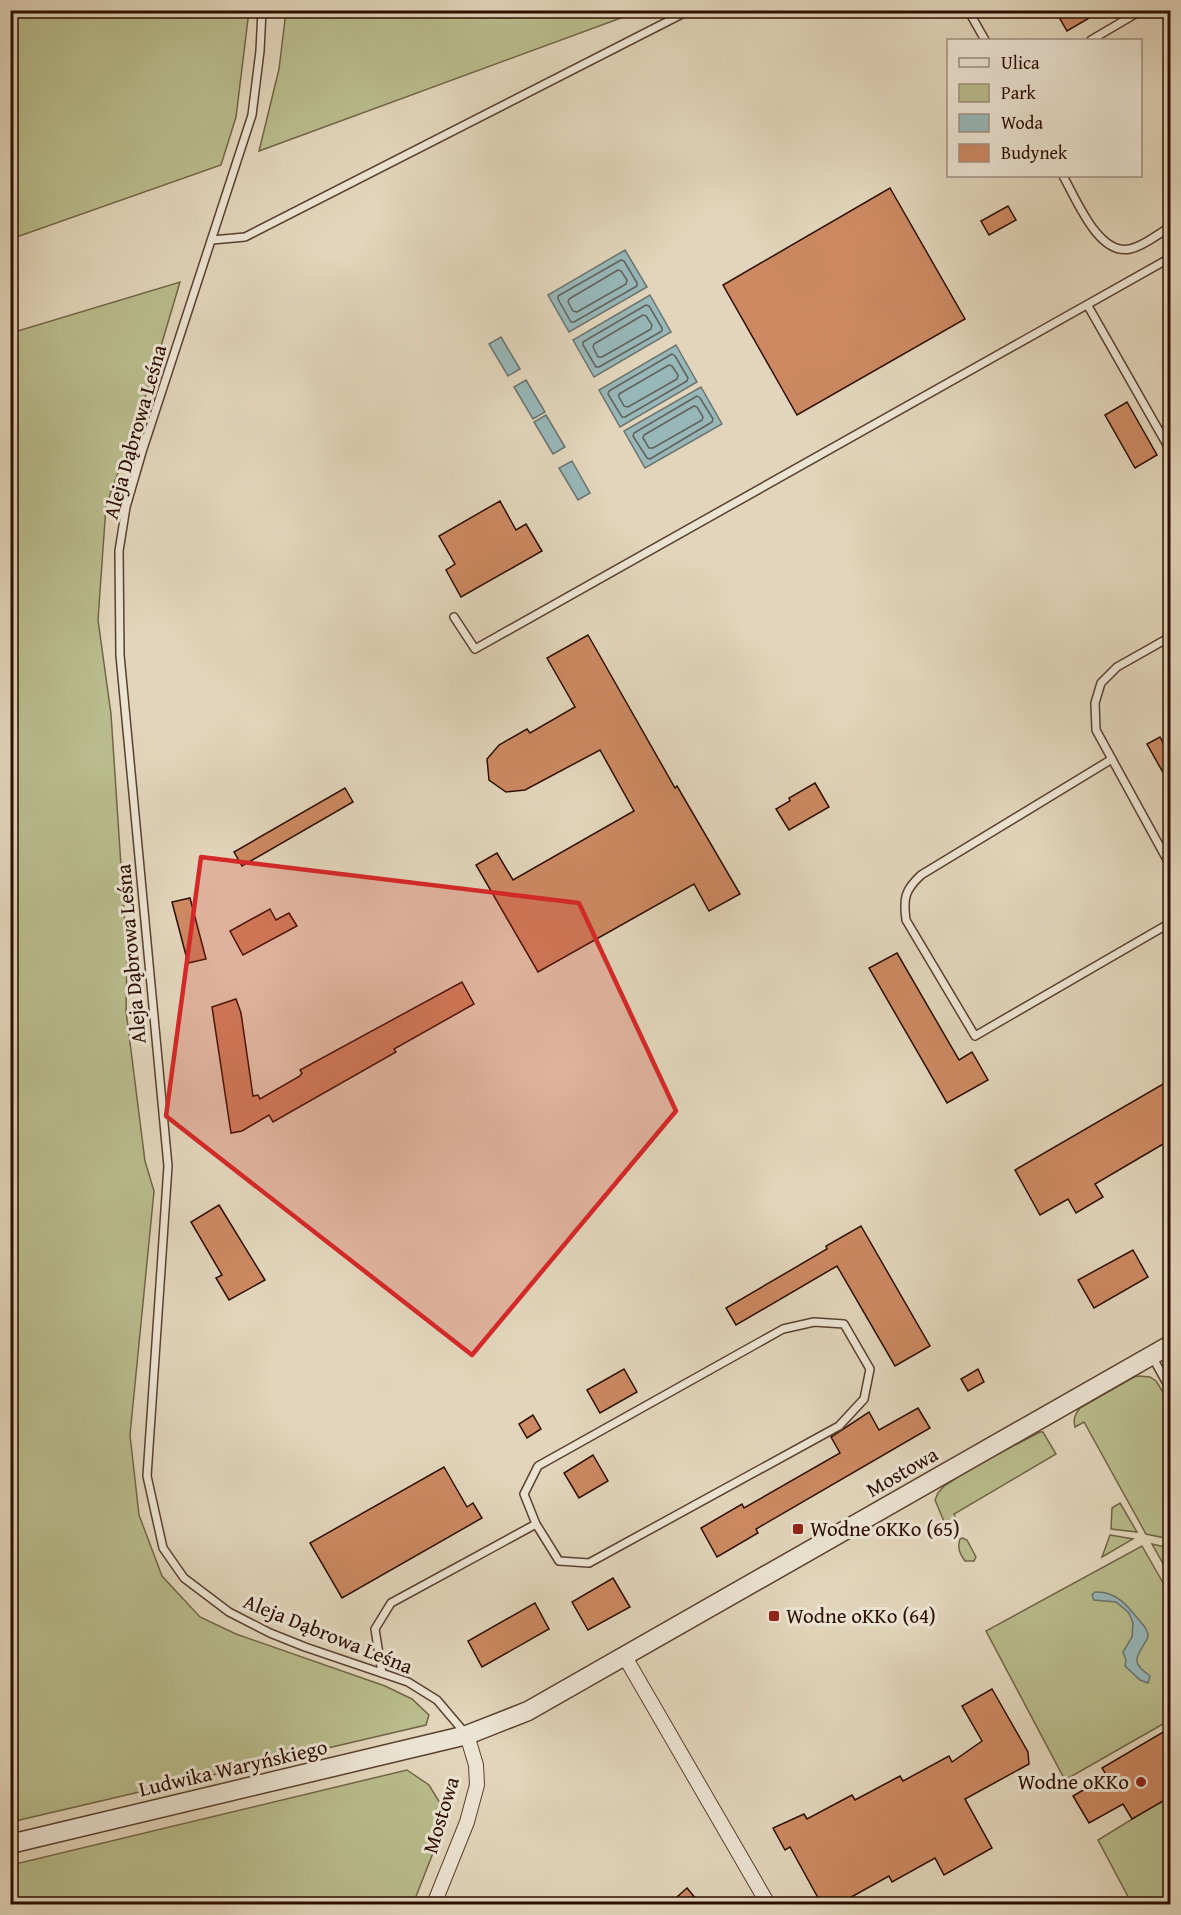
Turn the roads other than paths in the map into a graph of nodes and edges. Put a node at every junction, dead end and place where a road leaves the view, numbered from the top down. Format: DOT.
graph roads {
  1 [pos="262,10"];
  2 [pos="690,10"];
  3 [pos="968,10"];
  4 [pos="1142,10"];
  5 [pos="984,39"];
  6 [pos="1093,39"];
  7 [pos="1064,177"];
  8 [pos="1170,227"];
  9 [pos="212,240"];
  10 [pos="1170,258"];
  11 [pos="1088,306"];
  12 [pos="1170,450"];
  13 [pos="454,616"];
  14 [pos="1170,637"];
  15 [pos="1112,759"];
  16 [pos="1170,865"];
  17 [pos="1170,923"];
  18 [pos="1170,1345"];
  19 [pos="1152,1355"];
  20 [pos="1170,1389"];
  21 [pos="536,1524"];
  22 [pos="625,1657"];
  23 [pos="382,1673"];
  24 [pos="466,1735"];
  25 [pos="10,1844"];
  26 [pos="434,1905"];
  27 [pos="768,1905"];
  1 -- 9 [label="lane, Aleja Dąbrowa Leśna"];
  2 -- 9 [label="lane"];
  3 -- 5 [label="lane"];
  4 -- 6 [label="lane"];
  7 -- 8 [label="lane"];
  9 -- 23 [label="lane, Aleja Dąbrowa Leśna"];
  10 -- 11 [label="lane"];
  11 -- 12 [label="lane"];
  11 -- 13 [label="lane"];
  14 -- 15 [label="lane"];
  15 -- 16 [label="lane"];
  15 -- 17 [label="lane"];
  18 -- 19 [label="street, Mostowa"];
  19 -- 20 [label="lane"];
  19 -- 22 [label="street, Mostowa"];
  21 -- 21 [label="lane"];
  21 -- 23 [label="lane"];
  22 -- 24 [label="street, Mostowa"];
  22 -- 27 [label="street"];
  23 -- 24 [label="lane, Aleja Dąbrowa Leśna"];
  24 -- 25 [label="street, Ludwika Waryńskiego"];
  24 -- 26 [label="street, Mostowa"];
}
